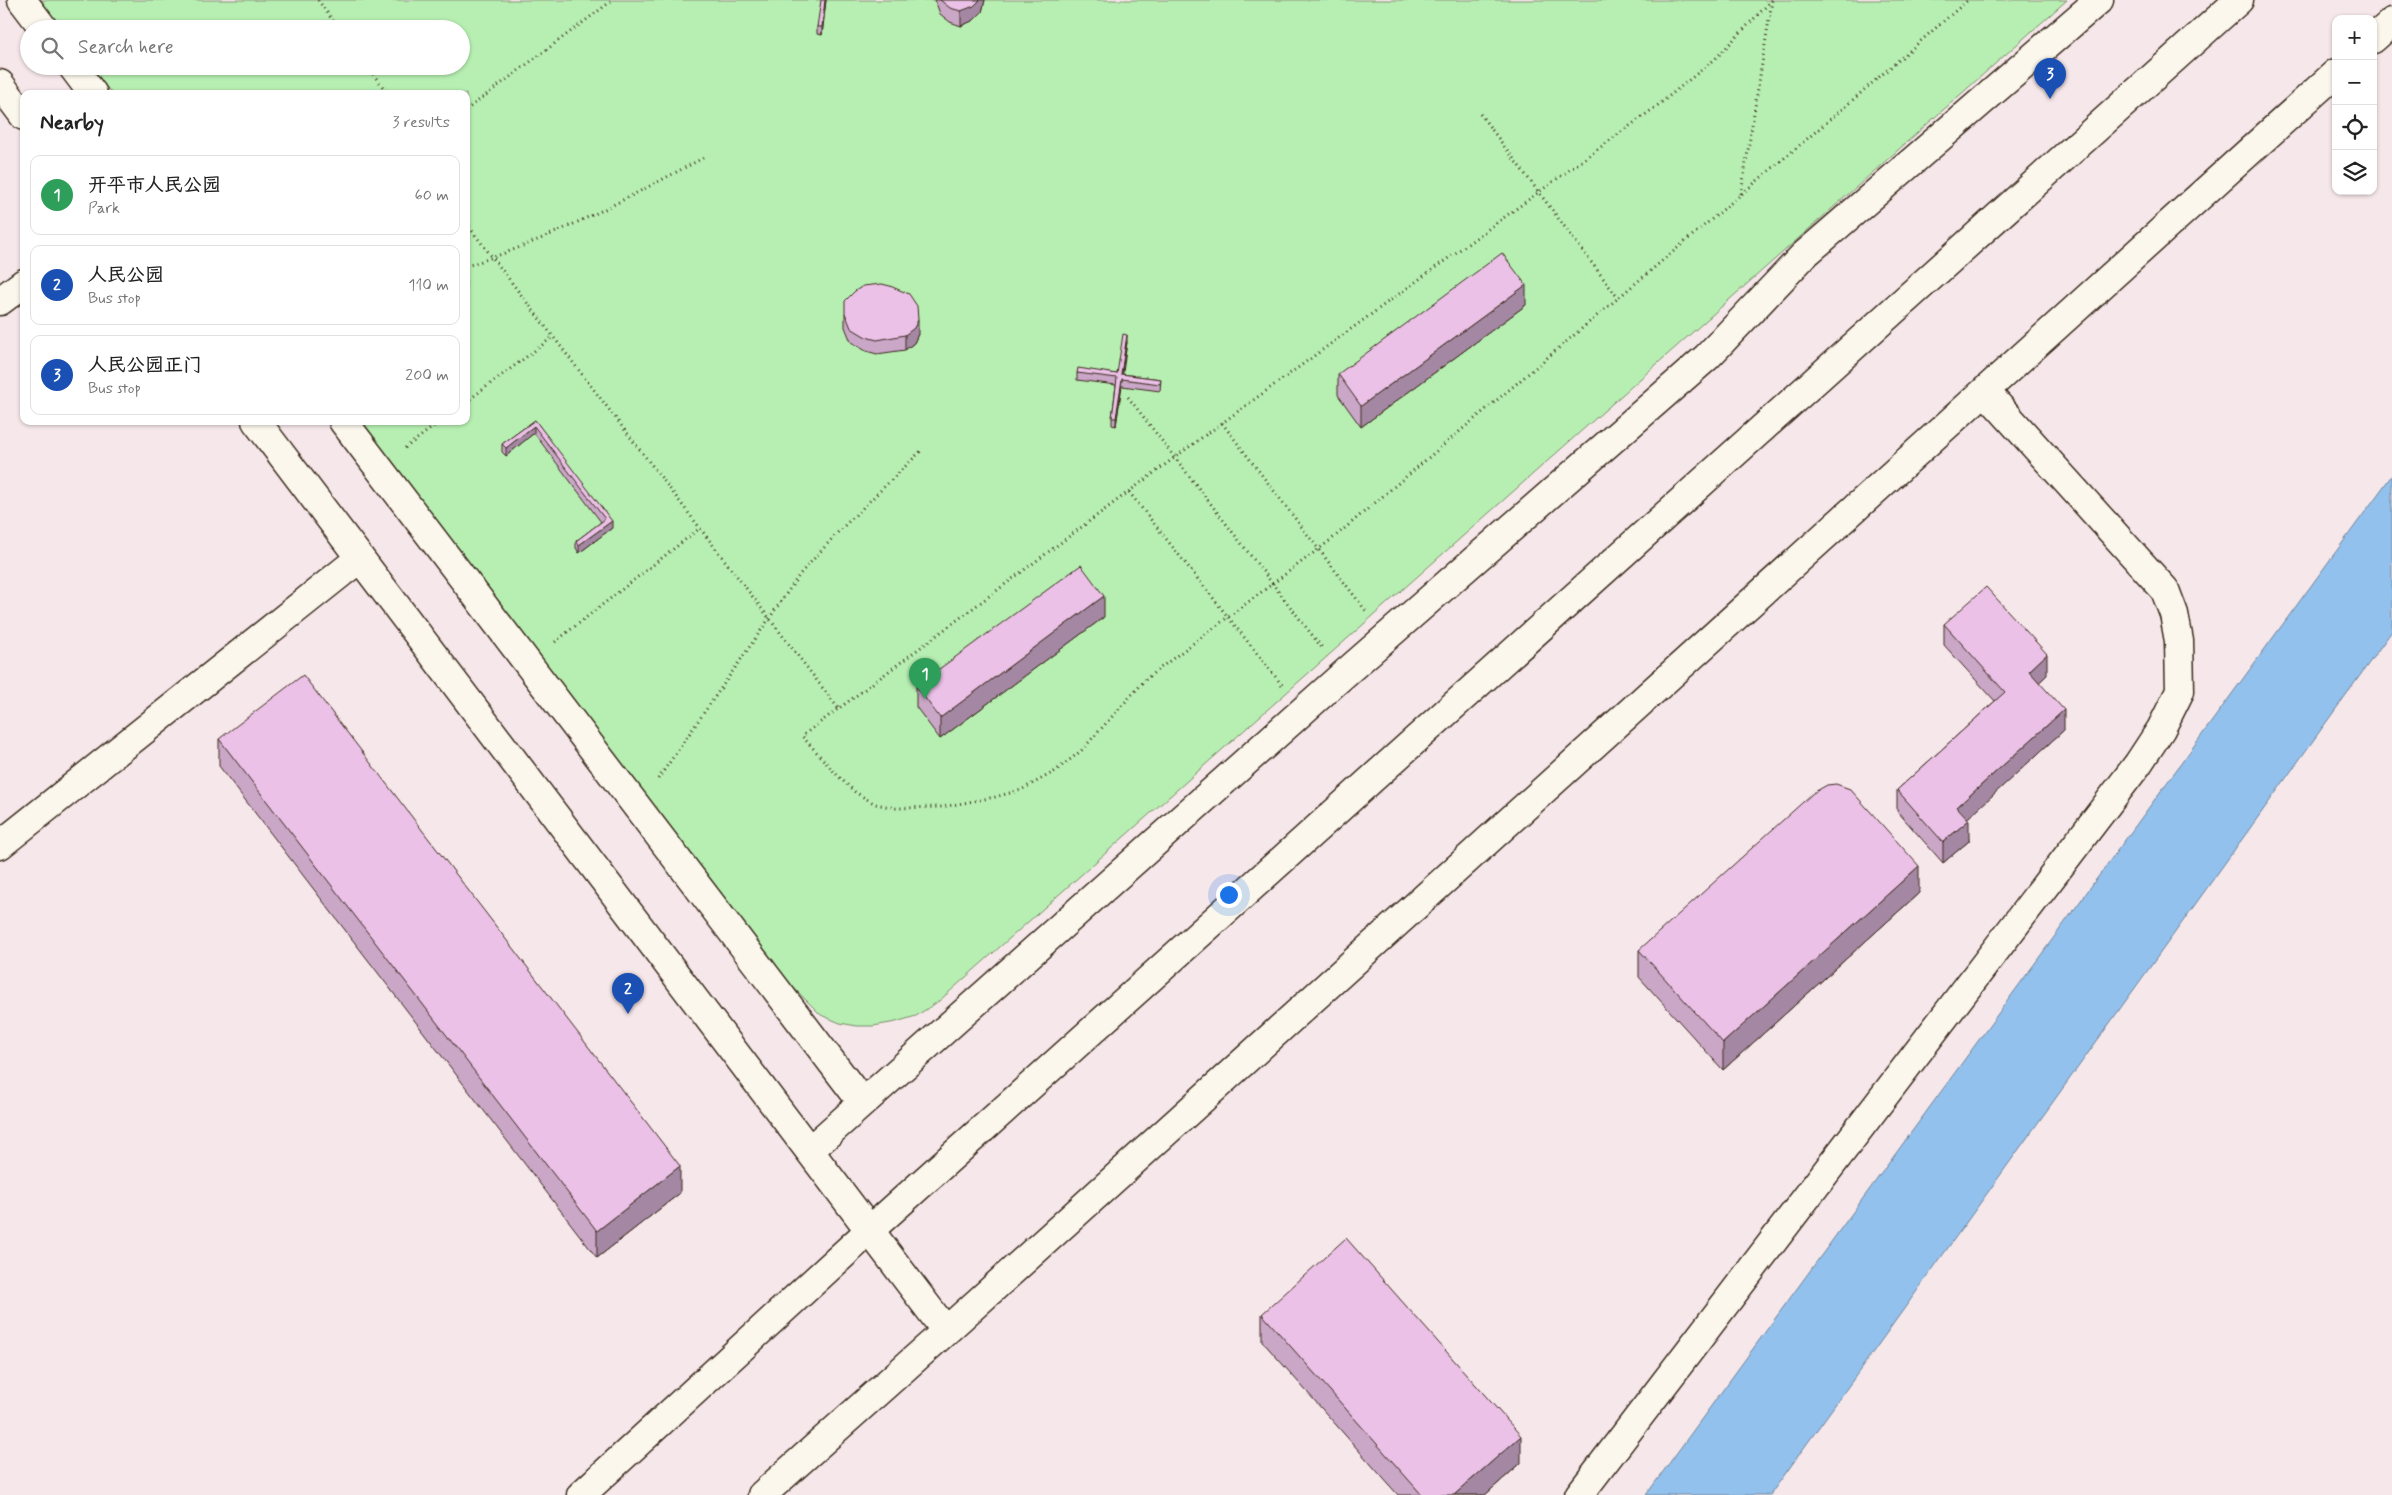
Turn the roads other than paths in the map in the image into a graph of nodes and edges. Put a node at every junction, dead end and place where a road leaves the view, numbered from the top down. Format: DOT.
graph roads {
  1 [pos="22,0"];
  2 [pos="2099,0"];
  3 [pos="2239,0"];
  4 [pos="37,20"];
  5 [pos="2392,22"];
  6 [pos="2377,35"];
  7 [pos="79,75"];
  8 [pos="2332,77"];
  9 [pos="0,84"];
  10 [pos="90,90"];
  11 [pos="20,111"];
  12 [pos="20,286"];
  13 [pos="0,301"];
  14 [pos="1985,391"];
  15 [pos="259,425"];
  16 [pos="346,425"];
  17 [pos="360,558"];
  18 [pos="0,845"];
  19 [pos="862,1102"];
  20 [pos="810,1150"];
  21 [pos="870,1230"];
  22 [pos="946,1331"];
  23 [pos="581,1495"];
  24 [pos="762,1495"];
  25 [pos="1579,1495"];
  1 -- 4 [label="street"];
  2 -- 19 [label="street"];
  3 -- 21 [label="street"];
  5 -- 6 [label="street"];
  7 -- 10 [label="street"];
  8 -- 14 [label="street"];
  9 -- 11 [label="street"];
  12 -- 13 [label="street"];
  14 -- 22 [label="street"];
  14 -- 25 [label="street"];
  15 -- 17 [label="street"];
  16 -- 19 [label="street"];
  17 -- 18 [label="street"];
  17 -- 20 [label="street"];
  19 -- 20 [label="street"];
  20 -- 21 [label="street"];
  21 -- 22 [label="street"];
  21 -- 23 [label="street"];
  22 -- 24 [label="street"];
}
